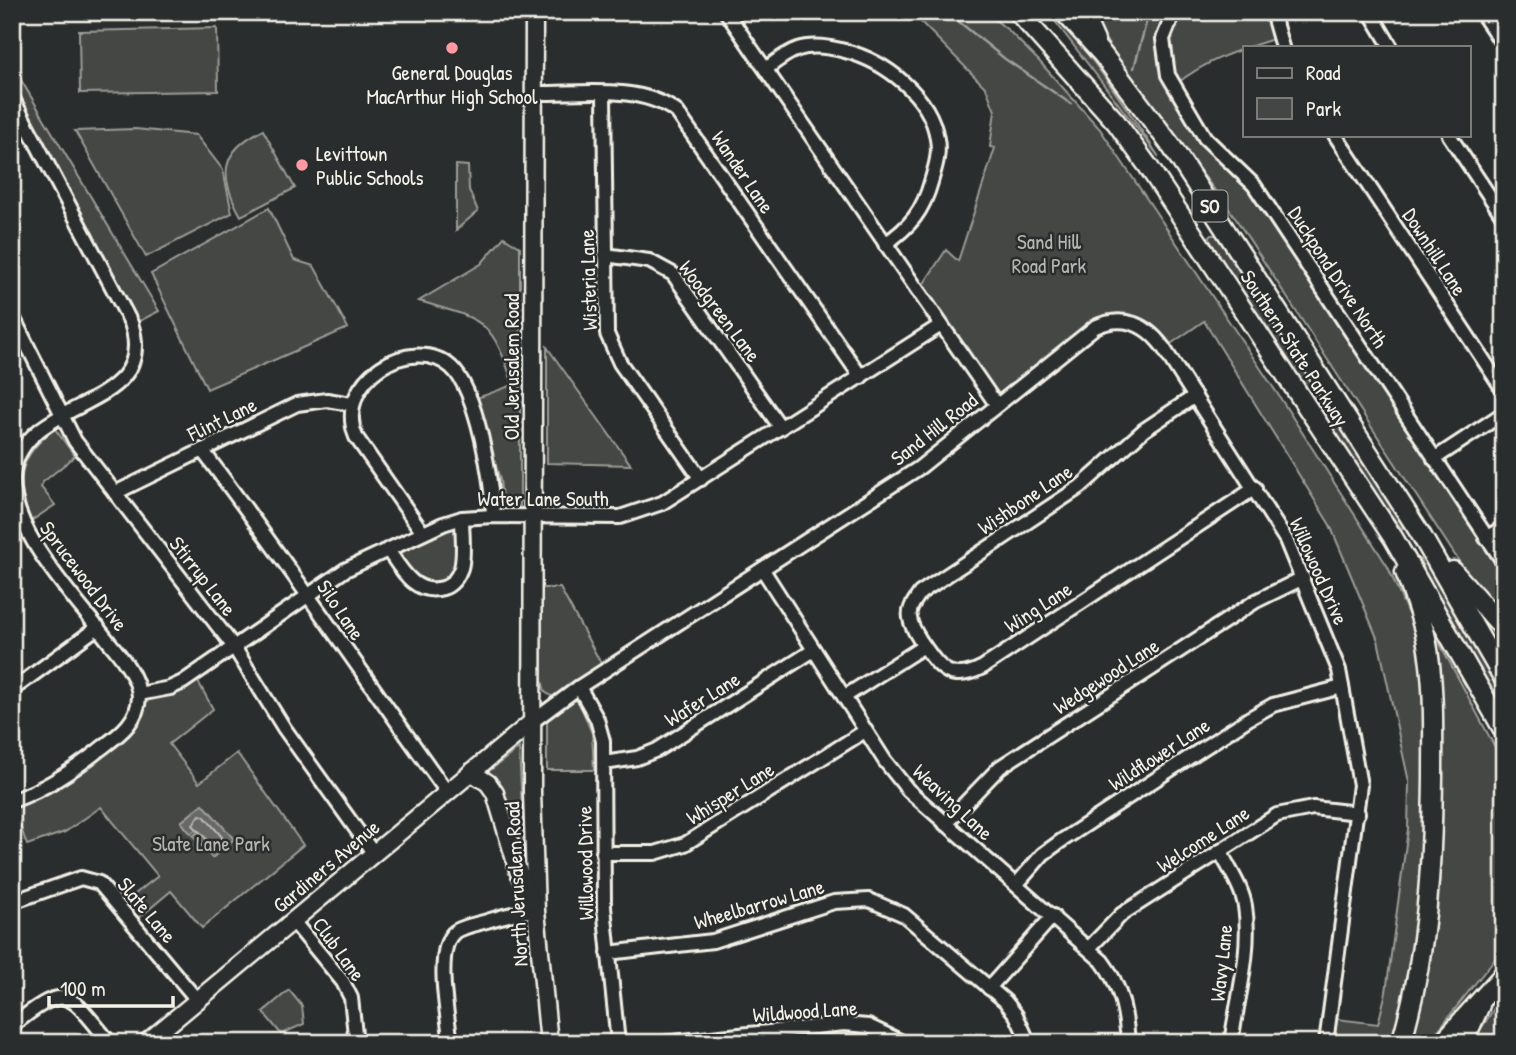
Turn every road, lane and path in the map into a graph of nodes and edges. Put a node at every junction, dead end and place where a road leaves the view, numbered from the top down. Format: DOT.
graph roads {
  1 [pos="534,12"];
  2 [pos="726,12"];
  3 [pos="1006,12"];
  4 [pos="1018,12"];
  5 [pos="1064,12"];
  6 [pos="1082,12"];
  7 [pos="1174,12"];
  8 [pos="1272,12"];
  9 [pos="1370,12"];
  10 [pos="1481,12"];
  11 [pos="1282,46"];
  12 [pos="1390,46"];
  13 [pos="1504,46"];
  14 [pos="1099,51"];
  15 [pos="766,69"];
  16 [pos="533,93"];
  17 [pos="604,94"];
  18 [pos="12,97"];
  19 [pos="1116,122"];
  20 [pos="1336,136"];
  21 [pos="1450,136"];
  22 [pos="1504,218"];
  23 [pos="885,244"];
  24 [pos="605,256"];
  25 [pos="12,315"];
  26 [pos="941,326"];
  27 [pos="861,377"];
  28 [pos="1504,391"];
  29 [pos="1195,396"];
  30 [pos="351,404"];
  31 [pos="996,404"];
  32 [pos="1504,413"];
  33 [pos="60,416"];
  34 [pos="781,428"];
  35 [pos="202,450"];
  36 [pos="1434,459"];
  37 [pos="701,479"];
  38 [pos="1255,488"];
  39 [pos="115,493"];
  40 [pos="493,516"];
  41 [pos="531,517"];
  42 [pos="461,518"];
  43 [pos="1504,527"];
  44 [pos="423,533"];
  45 [pos="1420,533"];
  46 [pos="1394,538"];
  47 [pos="1486,538"];
  48 [pos="388,550"];
  49 [pos="1504,563"];
  50 [pos="763,570"];
  51 [pos="1303,578"];
  52 [pos="308,595"];
  53 [pos="98,627"];
  54 [pos="1504,629"];
  55 [pos="924,646"];
  56 [pos="234,647"];
  57 [pos="814,650"];
  58 [pos="1504,679"];
  59 [pos="579,687"];
  60 [pos="1342,687"];
  61 [pos="12,690"];
  62 [pos="139,694"];
  63 [pos="844,697"];
  64 [pos="532,722"];
  65 [pos="865,731"];
  66 [pos="1504,731"];
  67 [pos="604,763"];
  68 [pos="471,772"];
  69 [pos="447,792"];
  70 [pos="12,801"];
  71 [pos="1358,813"];
  72 [pos="945,824"];
  73 [pos="1220,851"];
  74 [pos="603,853"];
  75 [pos="373,854"];
  76 [pos="1016,885"];
  77 [pos="12,902"];
  78 [pos="536,911"];
  79 [pos="1052,916"];
  80 [pos="293,921"];
  81 [pos="1089,948"];
  82 [pos="608,953"];
  83 [pos="1504,959"];
  84 [pos="1504,974"];
  85 [pos="989,988"];
  86 [pos="197,1000"];
  87 [pos="12,1026"];
  88 [pos="1452,1040"];
  89 [pos="110,1043"];
  90 [pos="146,1043"];
  91 [pos="356,1043"];
  92 [pos="451,1043"];
  93 [pos="549,1043"];
  94 [pos="618,1043"];
  95 [pos="663,1043"];
  96 [pos="904,1043"];
  97 [pos="1029,1043"];
  98 [pos="1128,1043"];
  99 [pos="1231,1043"];
  100 [pos="1326,1043"];
  101 [pos="1401,1043"];
  1 -- 16 [label="main road, Old Jerusalem Road"];
  2 -- 15 [label="street, Sand Hill Road"];
  3 -- 19 [label="highway"];
  4 -- 19 [label="highway, Southern State Parkway / SO"];
  5 -- 14 [label="highway, Southern State Parkway / SO"];
  6 -- 14 [label="highway"];
  7 -- 36 [label="street, Duckpond Drive North"];
  8 -- 11 [label="street"];
  9 -- 12 [label="street"];
  10 -- 13 [label="street"];
  14 -- 45 [label="highway, Southern State Parkway / SO"];
  15 -- 23 [label="street, Sand Hill Road"];
  15 -- 23 [label="street"];
  16 -- 17 [label="street, Wander Lane"];
  16 -- 41 [label="main road, Old Jerusalem Road"];
  17 -- 24 [label="street, Wisteria Lane"];
  17 -- 27 [label="street, Wander Lane"];
  18 -- 33 [label="street, Sprucewood Drive"];
  19 -- 46 [label="highway, Southern State Parkway / SO"];
  20 -- 28 [label="street, Downhill Lane"];
  21 -- 22 [label="street"];
  23 -- 26 [label="street, Sand Hill Road"];
  24 -- 34 [label="street, Woodgreen Lane"];
  24 -- 37 [label="street, Wisteria Lane"];
  25 -- 33 [label="street, Stirrup Lane"];
  26 -- 27 [label="street, Water Lane South"];
  26 -- 31 [label="street, Sand Hill Road"];
  27 -- 34 [label="street, Water Lane South"];
  29 -- 31 [label="street, Willowood Drive"];
  29 -- 38 [label="street, Willowood Drive"];
  29 -- 55 [label="street, Wishbone Lane"];
  30 -- 35 [label="street, Flint Lane"];
  30 -- 40 [label="street"];
  30 -- 44 [label="street"];
  31 -- 50 [label="street, Sand Hill Road"];
  32 -- 36 [label="street"];
  33 -- 39 [label="street, Stirrup Lane"];
  33 -- 53 [label="street, Sprucewood Drive"];
  34 -- 37 [label="street, Water Lane South"];
  35 -- 39 [label="street, Flint Lane"];
  35 -- 52 [label="street, Silo Lane"];
  36 -- 47 [label="street, Duckpond Drive North"];
  37 -- 41 [label="street, Water Lane South"];
  38 -- 51 [label="street, Willowood Drive"];
  38 -- 55 [label="street, Wing Lane"];
  39 -- 56 [label="street, Stirrup Lane"];
  40 -- 41 [label="street, Water Lane South"];
  40 -- 42 [label="street, Water Lane South"];
  41 -- 64 [label="main road, Old Jerusalem Road"];
  42 -- 44 [label="street, Water Lane South"];
  42 -- 48 [label="street"];
  43 -- 47 [label="street"];
  44 -- 48 [label="street, Water Lane South"];
  45 -- 54 [label="highway"];
  45 -- 58 [label="highway, Southern State Parkway / SO"];
  46 -- 66 [label="highway, Southern State Parkway / SO"];
  46 -- 101 [label="highway"];
  47 -- 49 [label="street, Duckpond Drive North"];
  48 -- 52 [label="street, Water Lane South"];
  50 -- 57 [label="street, Weaving Lane"];
  50 -- 59 [label="street, Sand Hill Road"];
  51 -- 60 [label="street, Willowood Drive"];
  51 -- 72 [label="street, Wedgewood Lane"];
  52 -- 56 [label="street, Water Lane South"];
  52 -- 69 [label="street, Silo Lane"];
  53 -- 61 [label="street"];
  53 -- 62 [label="street, Sprucewood Drive"];
  55 -- 63 [label="street"];
  56 -- 62 [label="street, Water Lane South"];
  56 -- 75 [label="street, Stirrup Lane"];
  57 -- 63 [label="street, Weaving Lane"];
  57 -- 67 [label="street, Wafer Lane"];
  59 -- 64 [label="street, Sand Hill Road"];
  59 -- 67 [label="street, Willowood Drive"];
  60 -- 71 [label="street, Willowood Drive"];
  60 -- 76 [label="street, Wildflower Lane"];
  62 -- 70 [label="street"];
  63 -- 65 [label="street, Weaving Lane"];
  64 -- 68 [label="main road, Gardiners Avenue"];
  64 -- 78 [label="main road, North Jerusalem Road"];
  65 -- 72 [label="street, Weaving Lane"];
  65 -- 74 [label="street, Whisper Lane"];
  67 -- 74 [label="street, Willowood Drive"];
  68 -- 69 [label="main road, Gardiners Avenue"];
  68 -- 78 [label="main road"];
  69 -- 75 [label="main road, Gardiners Avenue"];
  71 -- 73 [label="street, Welcome Lane"];
  71 -- 100 [label="street, Willowood Drive"];
  72 -- 76 [label="street, Weaving Lane"];
  73 -- 81 [label="street, Welcome Lane"];
  73 -- 99 [label="street, Wavy Lane"];
  74 -- 82 [label="street, Willowood Drive"];
  75 -- 80 [label="main road, Gardiners Avenue"];
  76 -- 79 [label="street, Weaving Lane"];
  77 -- 86 [label="street, Slate Lane"];
  78 -- 92 [label="street"];
  78 -- 93 [label="main road, North Jerusalem Road"];
  79 -- 81 [label="street, Weaving Lane"];
  79 -- 85 [label="street"];
  80 -- 86 [label="main road, Gardiners Avenue"];
  80 -- 91 [label="street, Club Lane"];
  81 -- 98 [label="street, Weaving Lane"];
  82 -- 85 [label="street, Wheelbarrow Lane"];
  82 -- 94 [label="street, Willowood Drive"];
  83 -- 88 [label="highway"];
  84 -- 88 [label="highway"];
  85 -- 97 [label="street, Wheelbarrow Lane"];
  86 -- 90 [label="main road, Gardiners Avenue"];
  87 -- 89 [label="street"];
  95 -- 96 [label="street, Wildwood Lane"];
}
